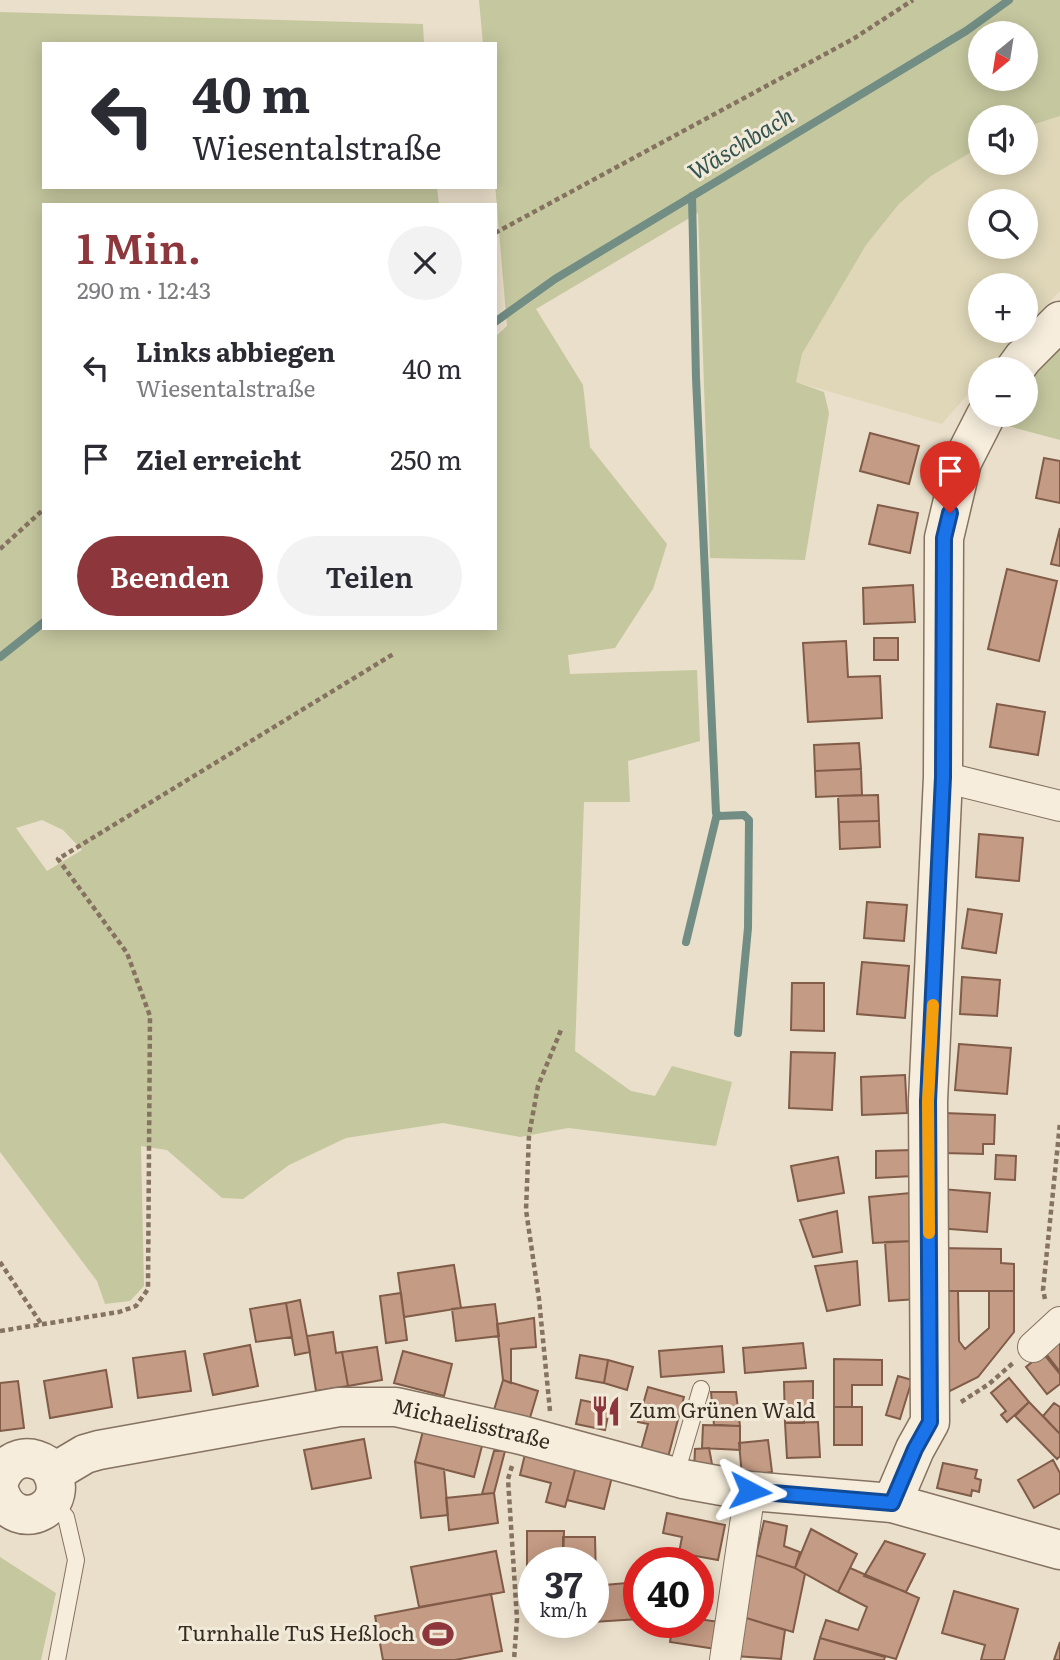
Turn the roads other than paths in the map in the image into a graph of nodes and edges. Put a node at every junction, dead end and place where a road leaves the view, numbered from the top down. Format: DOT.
graph roads {
  1 [pos="1060,321"];
  2 [pos="1024,357"];
  3 [pos="980,427"];
  4 [pos="943,777"];
  5 [pos="1060,806"];
  6 [pos="701,1390"];
  7 [pos="676,1477"];
  8 [pos="53,1487"];
  9 [pos="2,1488"];
  10 [pos="750,1491"];
  11 [pos="892,1503"];
  12 [pos="1060,1550"];
  13 [pos="57,1660"];
  14 [pos="726,1660"];
  1 -- 2 [label="street"];
  3 -- 4 [label="street"];
  4 -- 5 [label="street"];
  4 -- 11 [label="street"];
  6 -- 7 [label="lane"];
  7 -- 8 [label="street, Michaelisstraße"];
  7 -- 10 [label="street, Michaelisstraße"];
  8 -- 9 [label="street"];
  8 -- 9 [label="street"];
  8 -- 13 [label="lane"];
  10 -- 11 [label="street, Michaelisstraße"];
  10 -- 14 [label="street"];
  11 -- 12 [label="street, Michaelisstraße"];
}
